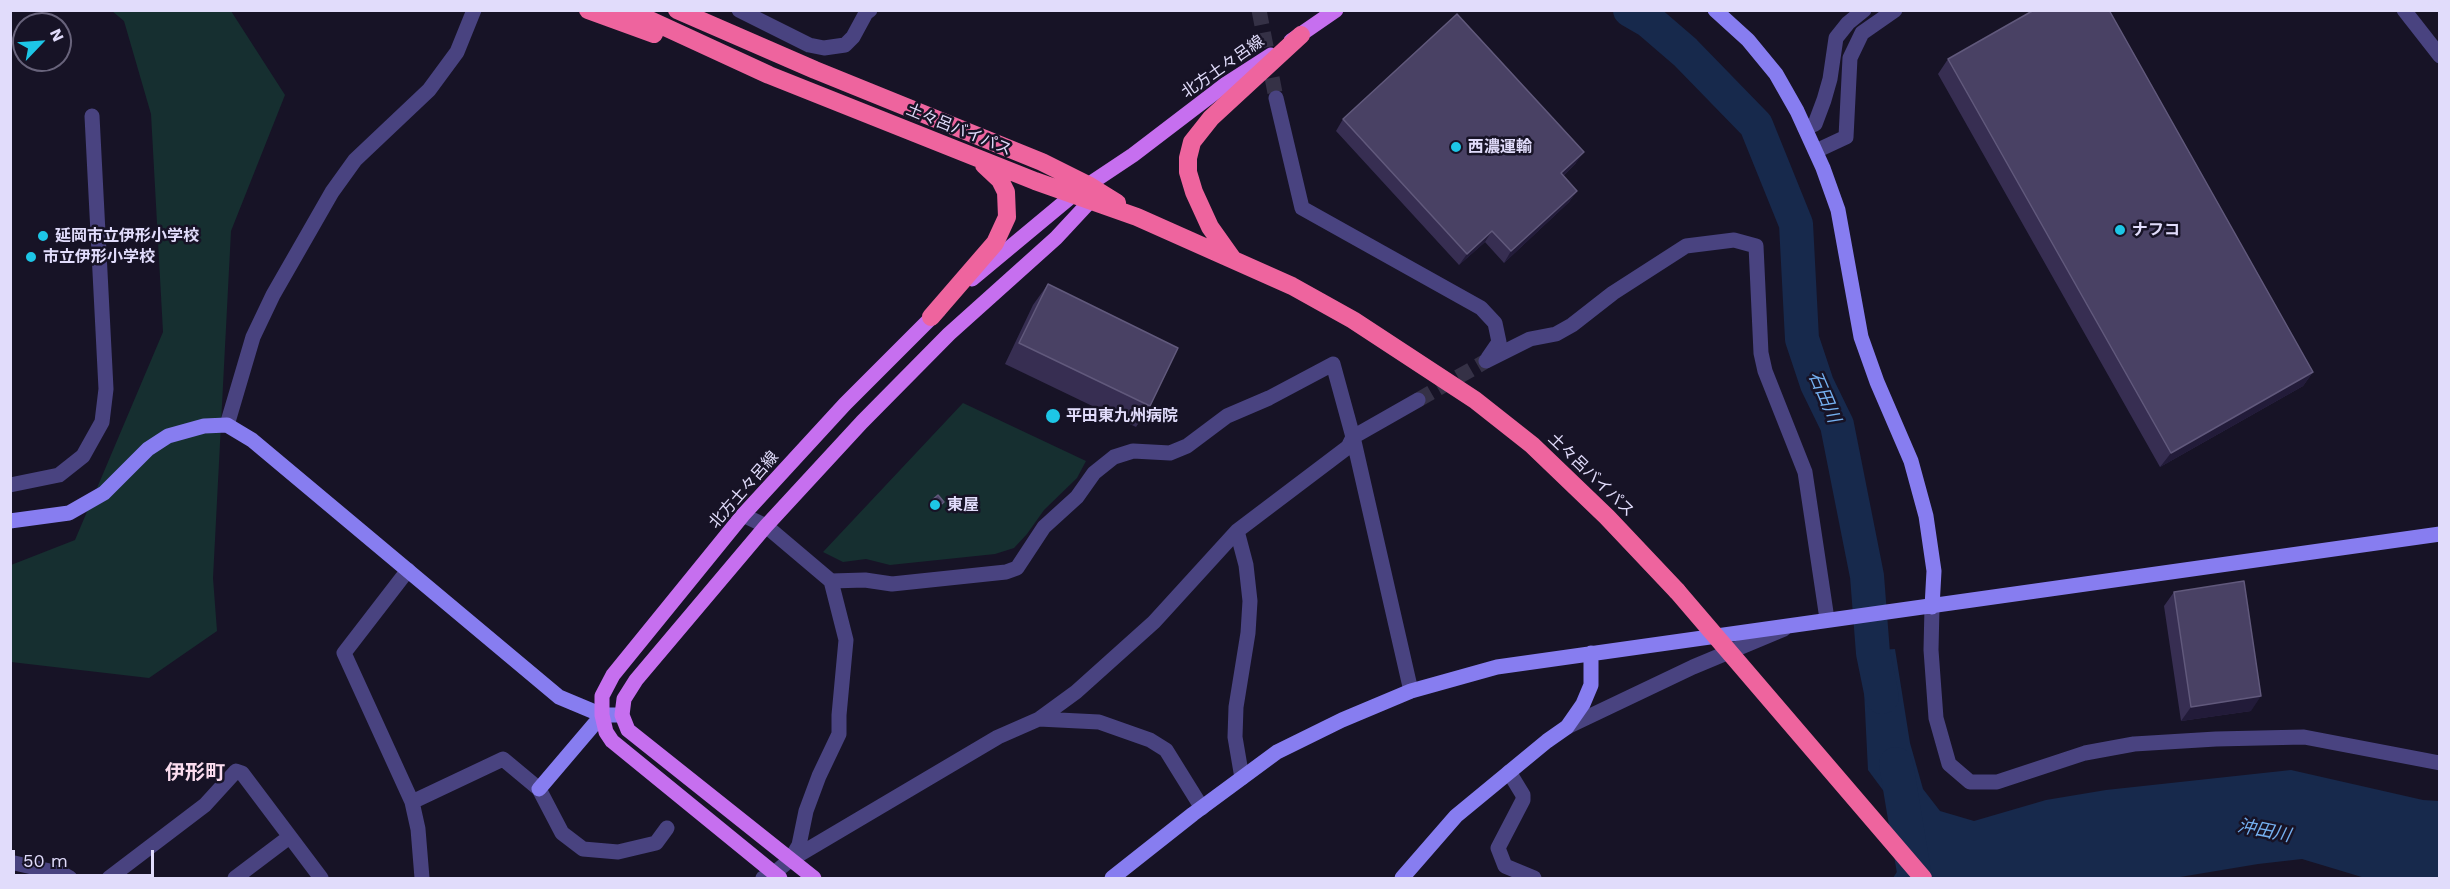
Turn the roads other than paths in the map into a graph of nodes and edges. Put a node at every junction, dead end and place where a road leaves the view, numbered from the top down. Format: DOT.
graph roads {
  1 [pos="474,10"];
  2 [pos="588,10"];
  3 [pos="628,10"];
  4 [pos="677,10"];
  5 [pos="739,10"];
  6 [pos="1336,10"];
  7 [pos="1715,10"];
  8 [pos="1864,10"];
  9 [pos="1895,10"];
  10 [pos="2404,10"];
  11 [pos="867,11"];
  12 [pos="1301,35"];
  13 [pos="2439,56"];
  14 [pos="769,75"];
  15 [pos="1276,98"];
  16 [pos="92,116"];
  17 [pos="1805,128"];
  18 [pos="1816,151"];
  19 [pos="975,157"];
  20 [pos="1093,192"];
  21 [pos="1073,195"];
  22 [pos="1233,258"];
  23 [pos="931,316"];
  24 [pos="1418,400"];
  25 [pos="227,425"];
  26 [pos="1353,438"];
  27 [pos="10,485"];
  28 [pos="743,516"];
  29 [pos="10,521"];
  30 [pos="766,526"];
  31 [pos="1237,531"];
  32 [pos="2439,534"];
  33 [pos="408,570"];
  34 [pos="831,581"];
  35 [pos="1932,607"];
  36 [pos="1834,618"];
  37 [pos="1792,626"];
  38 [pos="1591,653"];
  39 [pos="1410,691"];
  40 [pos="602,715"];
  41 [pos="622,715"];
  42 [pos="1039,719"];
  43 [pos="1567,727"];
  44 [pos="2439,763"];
  45 [pos="1509,772"];
  46 [pos="1242,778"];
  47 [pos="539,789"];
  48 [pos="412,802"];
  49 [pos="1202,807"];
  50 [pos="667,828"];
  51 [pos="288,838"];
  52 [pos="790,860"];
  53 [pos="10,862"];
  54 [pos="1513,875"];
  55 [pos="772,877"];
  56 [pos="70,879"];
  57 [pos="109,879"];
  58 [pos="235,879"];
  59 [pos="321,879"];
  60 [pos="422,879"];
  61 [pos="814,879"];
  62 [pos="1112,879"];
  63 [pos="1402,879"];
  64 [pos="1534,879"];
  65 [pos="1923,879"];
  1 -- 25 [label="street"];
  2 -- 14 [label="highway"];
  3 -- 14 [label="highway"];
  4 -- 20 [label="highway, 土々呂バイパス"];
  5 -- 11 [label="street"];
  6 -- 12 [label="main road, 北方土々呂線"];
  7 -- 17 [label="street"];
  8 -- 17 [label="street"];
  9 -- 18 [label="street"];
  10 -- 13 [label="street"];
  12 -- 20 [label="main road, 北方土々呂線"];
  12 -- 22 [label="highway"];
  14 -- 19 [label="highway, 土々呂バイパス"];
  15 -- 36 [label="street"];
  16 -- 27 [label="street"];
  17 -- 18 [label="street"];
  18 -- 35 [label="street"];
  19 -- 21 [label="highway, 土々呂バイパス"];
  19 -- 23 [label="highway"];
  20 -- 21 [label="highway, 土々呂バイパス"];
  20 -- 22 [label="highway, 土々呂バイパス"];
  20 -- 30 [label="main road, 北方土々呂線"];
  21 -- 23 [label="main road, 北方土々呂線"];
  22 -- 65 [label="highway, 土々呂バイパス, bridge"];
  23 -- 28 [label="main road, 北方土々呂線"];
  24 -- 26 [label="street"];
  25 -- 29 [label="street"];
  25 -- 33 [label="street"];
  26 -- 31 [label="street"];
  26 -- 34 [label="street"];
  26 -- 39 [label="street"];
  28 -- 30 [label="street"];
  28 -- 40 [label="main road, 北方土々呂線"];
  30 -- 34 [label="street"];
  30 -- 41 [label="main road, 北方土々呂線"];
  31 -- 42 [label="street"];
  31 -- 46 [label="street"];
  32 -- 35 [label="street"];
  33 -- 40 [label="street"];
  33 -- 48 [label="street"];
  34 -- 52 [label="street"];
  35 -- 36 [label="street"];
  35 -- 44 [label="street"];
  36 -- 37 [label="street"];
  37 -- 38 [label="street"];
  37 -- 43 [label="street"];
  38 -- 39 [label="street"];
  38 -- 43 [label="street"];
  39 -- 46 [label="street"];
  40 -- 41 [label="street"];
  40 -- 47 [label="street"];
  40 -- 55 [label="main road"];
  41 -- 52 [label="main road"];
  42 -- 49 [label="street"];
  42 -- 52 [label="street"];
  43 -- 45 [label="street"];
  45 -- 54 [label="street"];
  45 -- 63 [label="street"];
  46 -- 49 [label="street"];
  47 -- 48 [label="street"];
  47 -- 50 [label="street"];
  48 -- 60 [label="street"];
  49 -- 62 [label="street"];
  51 -- 57 [label="street"];
  51 -- 58 [label="street"];
  51 -- 59 [label="street"];
  52 -- 55 [label="street"];
  52 -- 61 [label="main road"];
  53 -- 56 [label="street"];
  54 -- 64 [label="street"];
}
